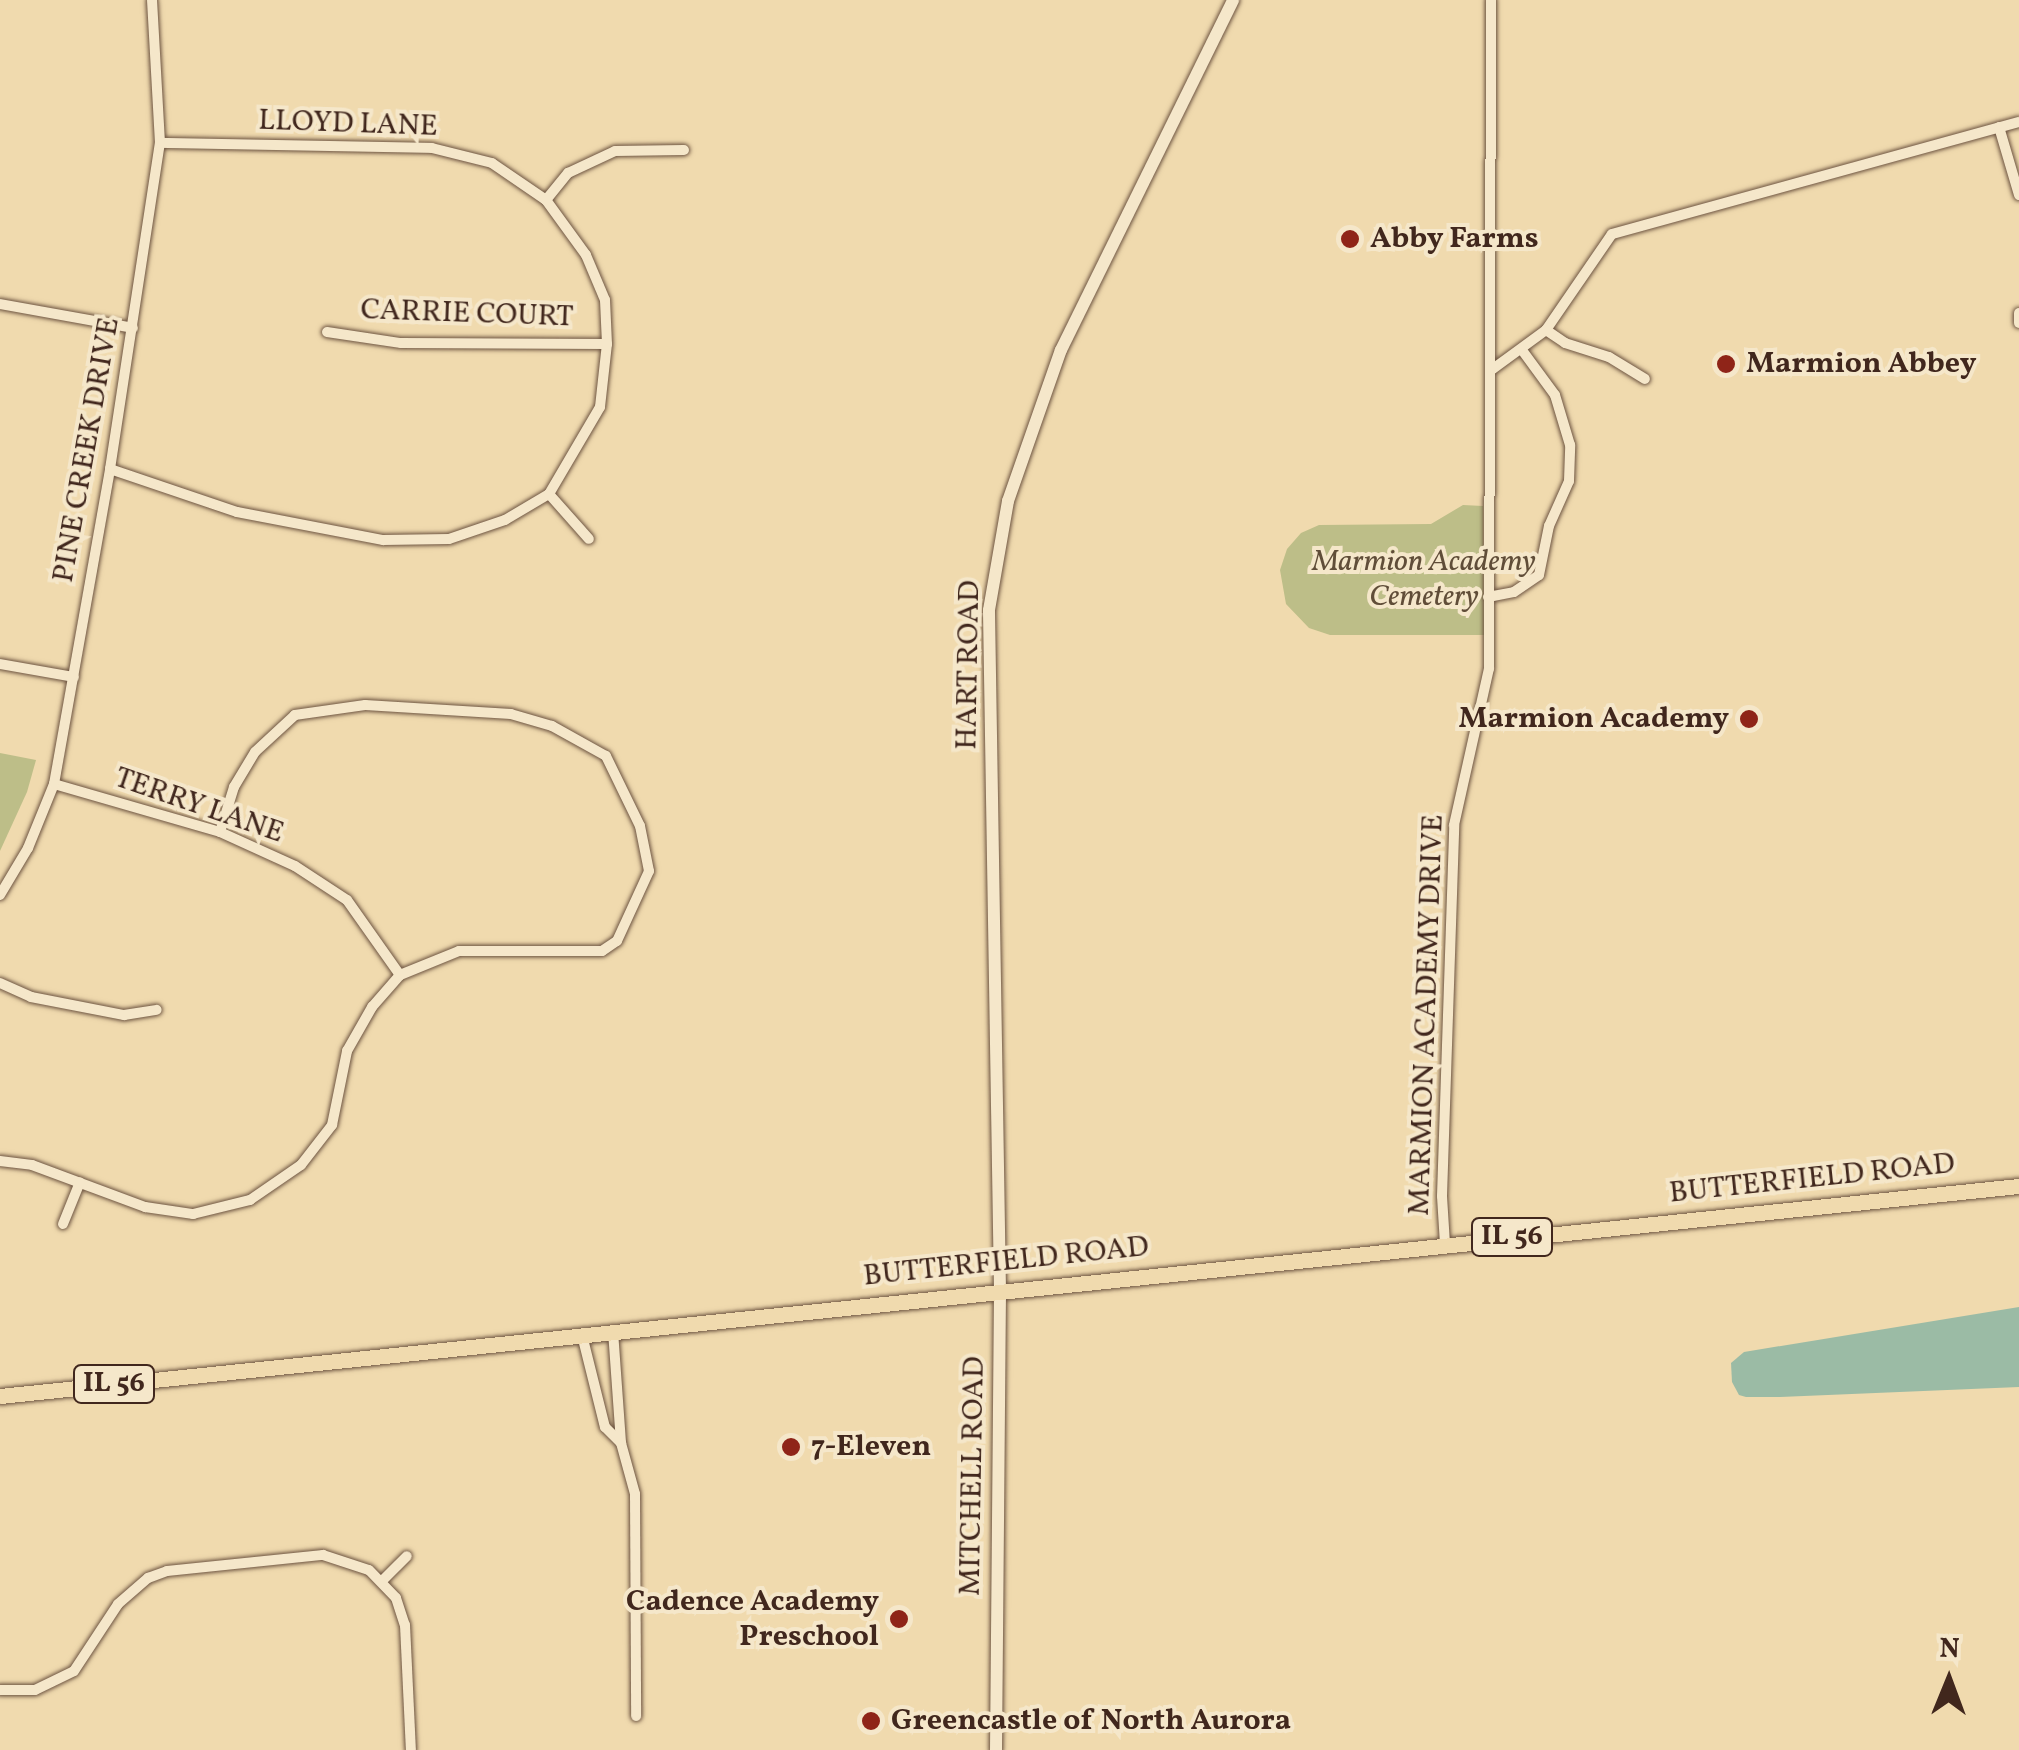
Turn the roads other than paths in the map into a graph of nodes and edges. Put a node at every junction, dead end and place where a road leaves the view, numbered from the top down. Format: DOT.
graph roads {
  1 [pos="152,0"];
  2 [pos="1233,0"];
  3 [pos="1491,0"];
  4 [pos="2019,122"];
  5 [pos="1999,127"];
  6 [pos="160,143"];
  7 [pos="684,150"];
  8 [pos="2019,195"];
  9 [pos="546,200"];
  10 [pos="0,304"];
  11 [pos="2019,312"];
  12 [pos="2019,323"];
  13 [pos="134,328"];
  14 [pos="1546,330"];
  15 [pos="326,332"];
  16 [pos="607,344"];
  17 [pos="1522,350"];
  18 [pos="1490,371"];
  19 [pos="1645,379"];
  20 [pos="110,469"];
  21 [pos="549,494"];
  22 [pos="590,539"];
  23 [pos="1488,596"];
  24 [pos="0,664"];
  25 [pos="74,676"];
  26 [pos="54,784"];
  27 [pos="220,832"];
  28 [pos="0,895"];
  29 [pos="400,975"];
  30 [pos="0,982"];
  31 [pos="157,1010"];
  32 [pos="0,1161"];
  33 [pos="80,1182"];
  34 [pos="2019,1186"];
  35 [pos="1000,1202"];
  36 [pos="63,1224"];
  37 [pos="1446,1244"];
  38 [pos="1000,1290"];
  39 [pos="613,1331"];
  40 [pos="582,1335"];
  41 [pos="0,1396"];
  42 [pos="621,1442"];
  43 [pos="407,1556"];
  44 [pos="382,1581"];
  45 [pos="0,1690"];
  46 [pos="636,1716"];
  47 [pos="411,1750"];
  48 [pos="996,1750"];
  1 -- 6 [label="street, PINE CREEK DRIVE"];
  2 -- 35 [label="street, HART ROAD"];
  3 -- 18 [label="street, MARMION ACADEMY DRIVE"];
  4 -- 5 [label="street"];
  5 -- 8 [label="street"];
  5 -- 14 [label="street"];
  6 -- 9 [label="street, LLOYD LANE"];
  6 -- 13 [label="street, PINE CREEK DRIVE"];
  7 -- 9 [label="street"];
  9 -- 16 [label="street, LLOYD LANE"];
  10 -- 13 [label="street"];
  11 -- 12 [label="street"];
  13 -- 20 [label="street, PINE CREEK DRIVE"];
  14 -- 17 [label="street"];
  14 -- 19 [label="street"];
  15 -- 16 [label="street, CARRIE COURT"];
  16 -- 21 [label="street, LLOYD LANE"];
  17 -- 18 [label="street"];
  17 -- 23 [label="street"];
  18 -- 23 [label="street, MARMION ACADEMY DRIVE"];
  20 -- 21 [label="street"];
  20 -- 25 [label="street, PINE CREEK DRIVE"];
  21 -- 22 [label="street"];
  23 -- 37 [label="street, MARMION ACADEMY DRIVE"];
  24 -- 25 [label="street"];
  25 -- 26 [label="street, PINE CREEK DRIVE"];
  26 -- 27 [label="street, TERRY LANE"];
  26 -- 28 [label="street, PINE CREEK DRIVE"];
  27 -- 29 [label="street, TERRY LANE"];
  27 -- 29 [label="street"];
  29 -- 33 [label="street"];
  30 -- 31 [label="street"];
  32 -- 33 [label="street"];
  33 -- 36 [label="street"];
  34 -- 37 [label="main road, BUTTERFIELD ROAD / IL 56"];
  35 -- 38 [label="street, MITCHELL ROAD"];
  37 -- 38 [label="main road, BUTTERFIELD ROAD / IL 56"];
  38 -- 39 [label="main road, BUTTERFIELD ROAD / IL 56"];
  38 -- 48 [label="street, MITCHELL ROAD"];
  39 -- 40 [label="main road, BUTTERFIELD ROAD / IL 56"];
  39 -- 42 [label="street"];
  40 -- 41 [label="main road, BUTTERFIELD ROAD / IL 56"];
  40 -- 42 [label="street"];
  42 -- 46 [label="street"];
  43 -- 44 [label="street"];
  44 -- 45 [label="street"];
  44 -- 47 [label="street"];
}
